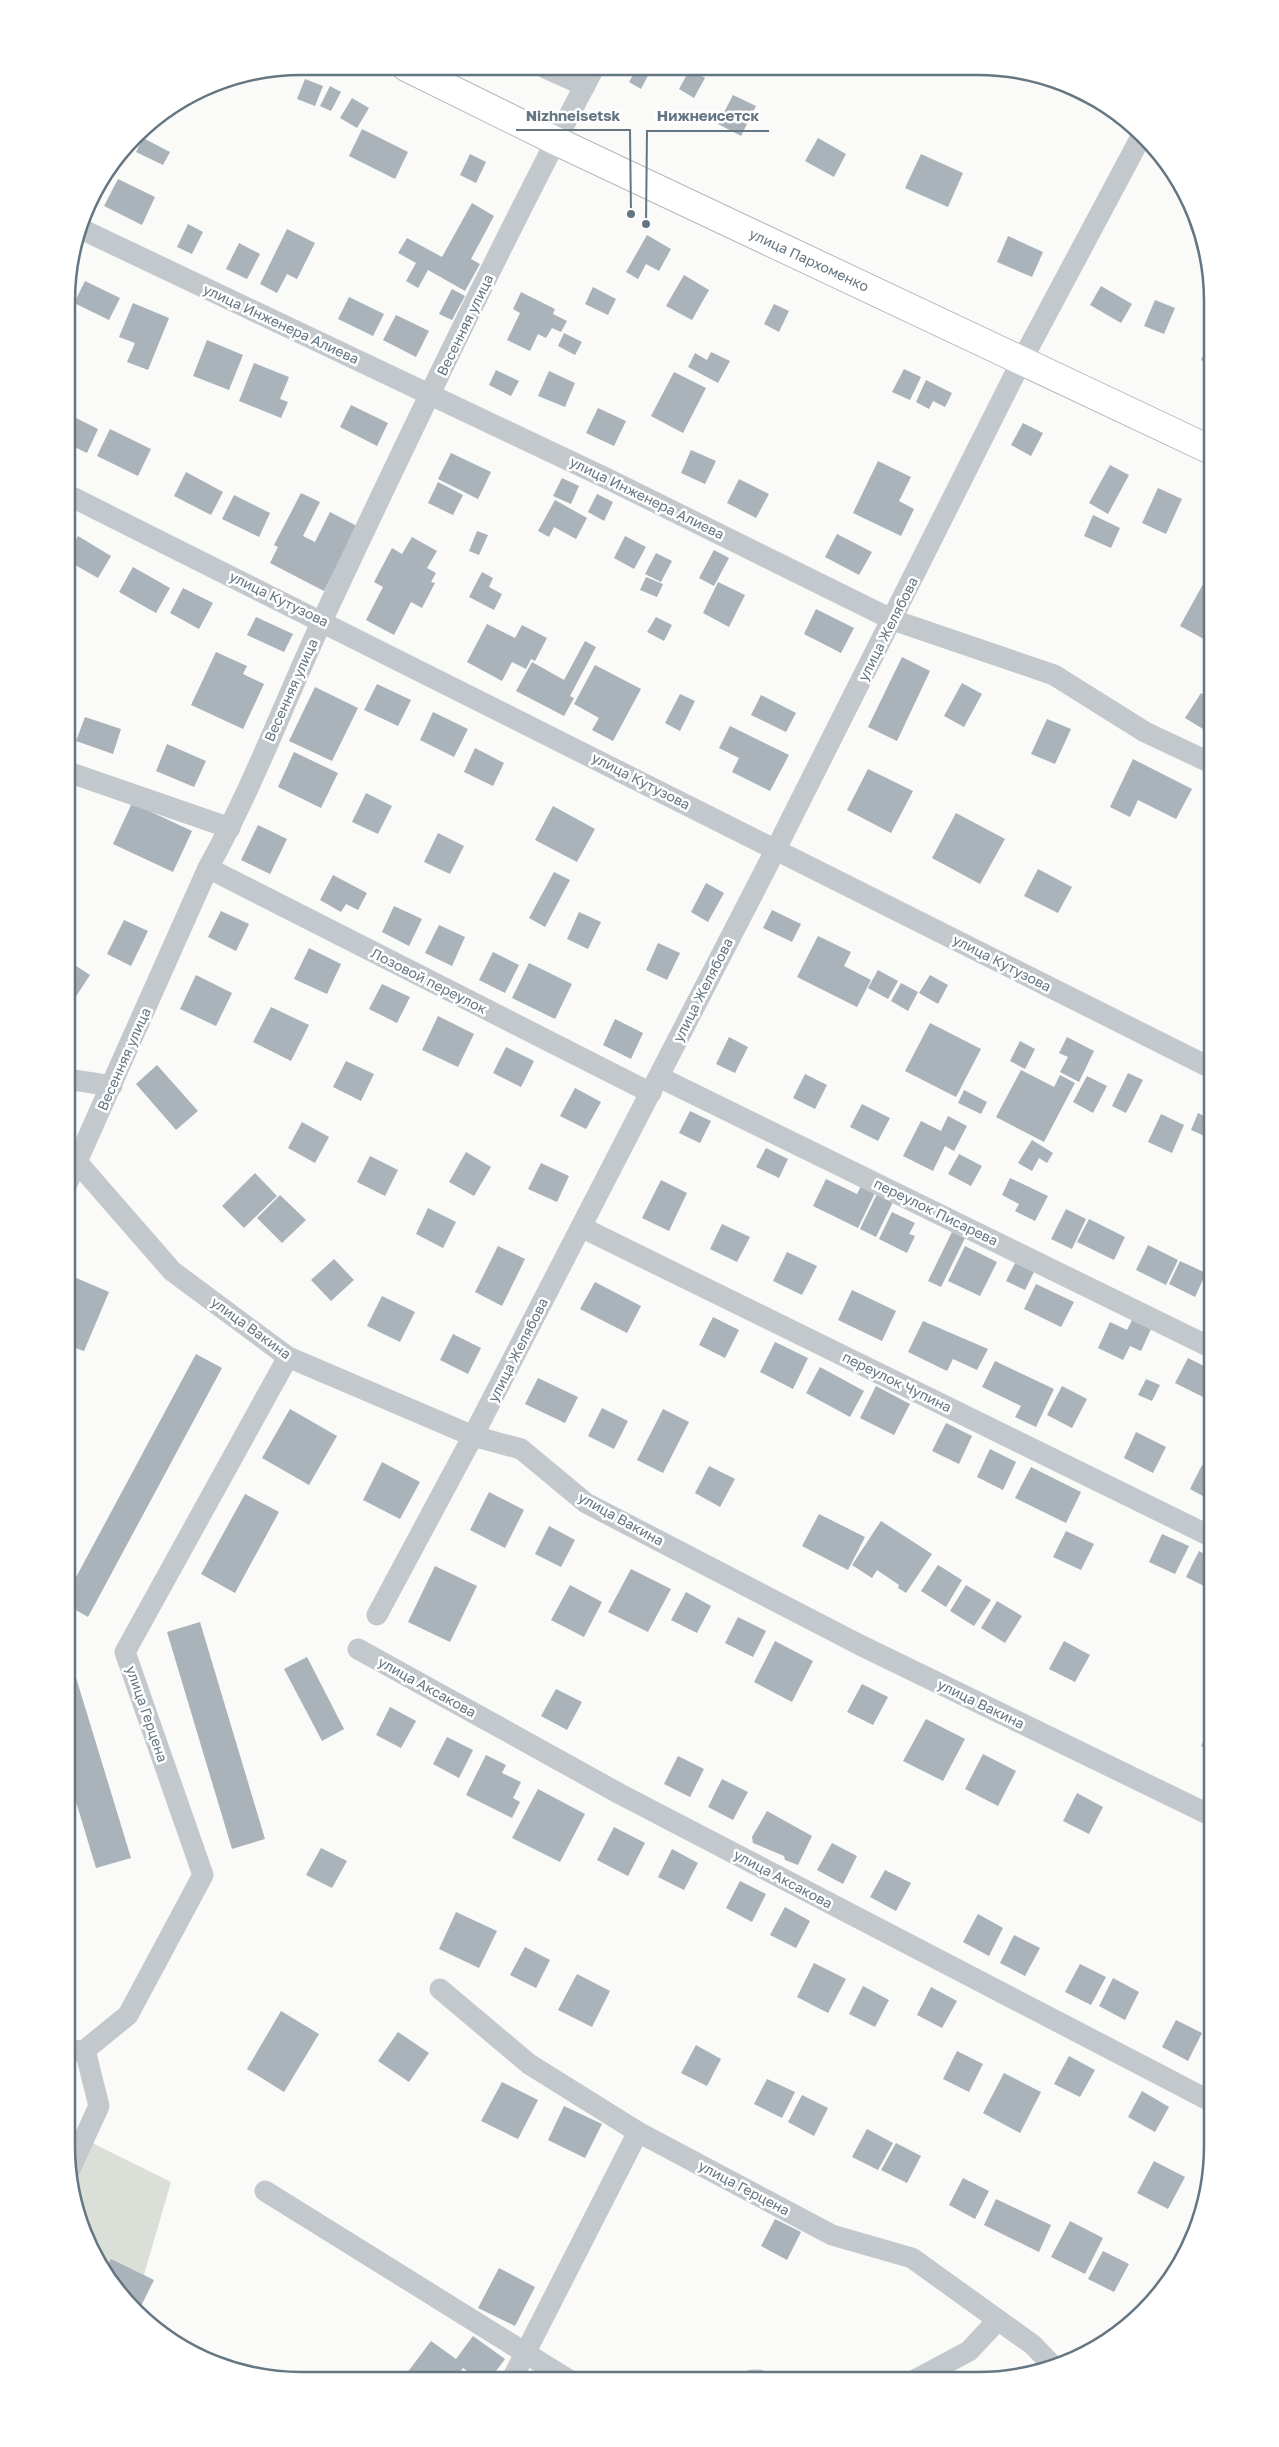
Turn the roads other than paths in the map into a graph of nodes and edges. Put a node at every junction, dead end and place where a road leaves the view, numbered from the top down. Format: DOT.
graph roads {
  1 [pos="422,75"];
  2 [pos="589,77"];
  3 [pos="556,141"];
  4 [pos="1139,142"];
  5 [pos="86,231"];
  6 [pos="1022,360"];
  7 [pos="431,395"];
  8 [pos="1204,447"];
  9 [pos="75,498"];
  10 [pos="893,620"];
  11 [pos="322,621"];
  12 [pos="1204,760"];
  13 [pos="75,774"];
  14 [pos="230,828"];
  15 [pos="776,850"];
  16 [pos="208,868"];
  17 [pos="1204,1065"];
  18 [pos="75,1080"];
  19 [pos="655,1085"];
  20 [pos="112,1086"];
  21 [pos="77,1162"];
  22 [pos="75,1166"];
  23 [pos="581,1227"];
  24 [pos="1204,1344"];
  25 [pos="288,1357"];
  26 [pos="473,1436"];
  27 [pos="1204,1533"];
  28 [pos="376,1615"];
  29 [pos="358,1649"];
  30 [pos="1204,1812"];
  31 [pos="440,1989"];
  32 [pos="76,2051"];
  33 [pos="1204,2098"];
  34 [pos="638,2132"];
  35 [pos="75,2158"];
  36 [pos="265,2191"];
  37 [pos="998,2320"];
  38 [pos="527,2354"];
  39 [pos="1048,2361"];
  40 [pos="516,2372"];
  41 [pos="556,2372"];
  42 [pos="928,2372"];
  1 -- 3 [label="main road, улица Пархоменко"];
  2 -- 3 [label="street, Весенняя улица"];
  3 -- 6 [label="main road, улица Пархоменко"];
  3 -- 7 [label="street, Весенняя улица"];
  4 -- 6 [label="street, улица Желябова"];
  5 -- 7 [label="street, улица Инженера Алиева"];
  6 -- 8 [label="main road, улица Пархоменко"];
  6 -- 10 [label="street, улица Желябова"];
  7 -- 10 [label="street, улица Инженера Алиева"];
  7 -- 11 [label="street, Весенняя улица"];
  9 -- 11 [label="street, улица Кутузова"];
  10 -- 12 [label="street, улица Инженера Алиева"];
  10 -- 15 [label="street, улица Желябова"];
  11 -- 14 [label="street, Весенняя улица"];
  11 -- 15 [label="street, улица Кутузова"];
  13 -- 14 [label="street"];
  14 -- 16 [label="street, Весенняя улица"];
  15 -- 17 [label="street, улица Кутузова"];
  15 -- 19 [label="street, улица Желябова"];
  16 -- 19 [label="street, Лозовой переулок"];
  16 -- 20 [label="street, Весенняя улица"];
  18 -- 20 [label="street"];
  19 -- 23 [label="street, улица Желябова"];
  19 -- 24 [label="street, переулок Писарева"];
  20 -- 21 [label="street, Весенняя улица"];
  21 -- 22 [label="street, Весенняя улица"];
  21 -- 25 [label="street, улица Вакина"];
  23 -- 26 [label="street, улица Желябова"];
  23 -- 27 [label="street, переулок Чупина"];
  25 -- 26 [label="street, улица Вакина"];
  25 -- 32 [label="street, улица Герцена"];
  26 -- 28 [label="street, улица Желябова"];
  26 -- 30 [label="street, улица Вакина"];
  29 -- 33 [label="street, улица Аксакова"];
  31 -- 34 [label="street, улица Герцена"];
  32 -- 35 [label="street"];
  34 -- 37 [label="street, улица Герцена"];
  34 -- 38 [label="street"];
  36 -- 38 [label="street"];
  37 -- 39 [label="street, улица Герцена"];
  37 -- 42 [label="street"];
  38 -- 40 [label="street"];
  38 -- 41 [label="street"];
}
